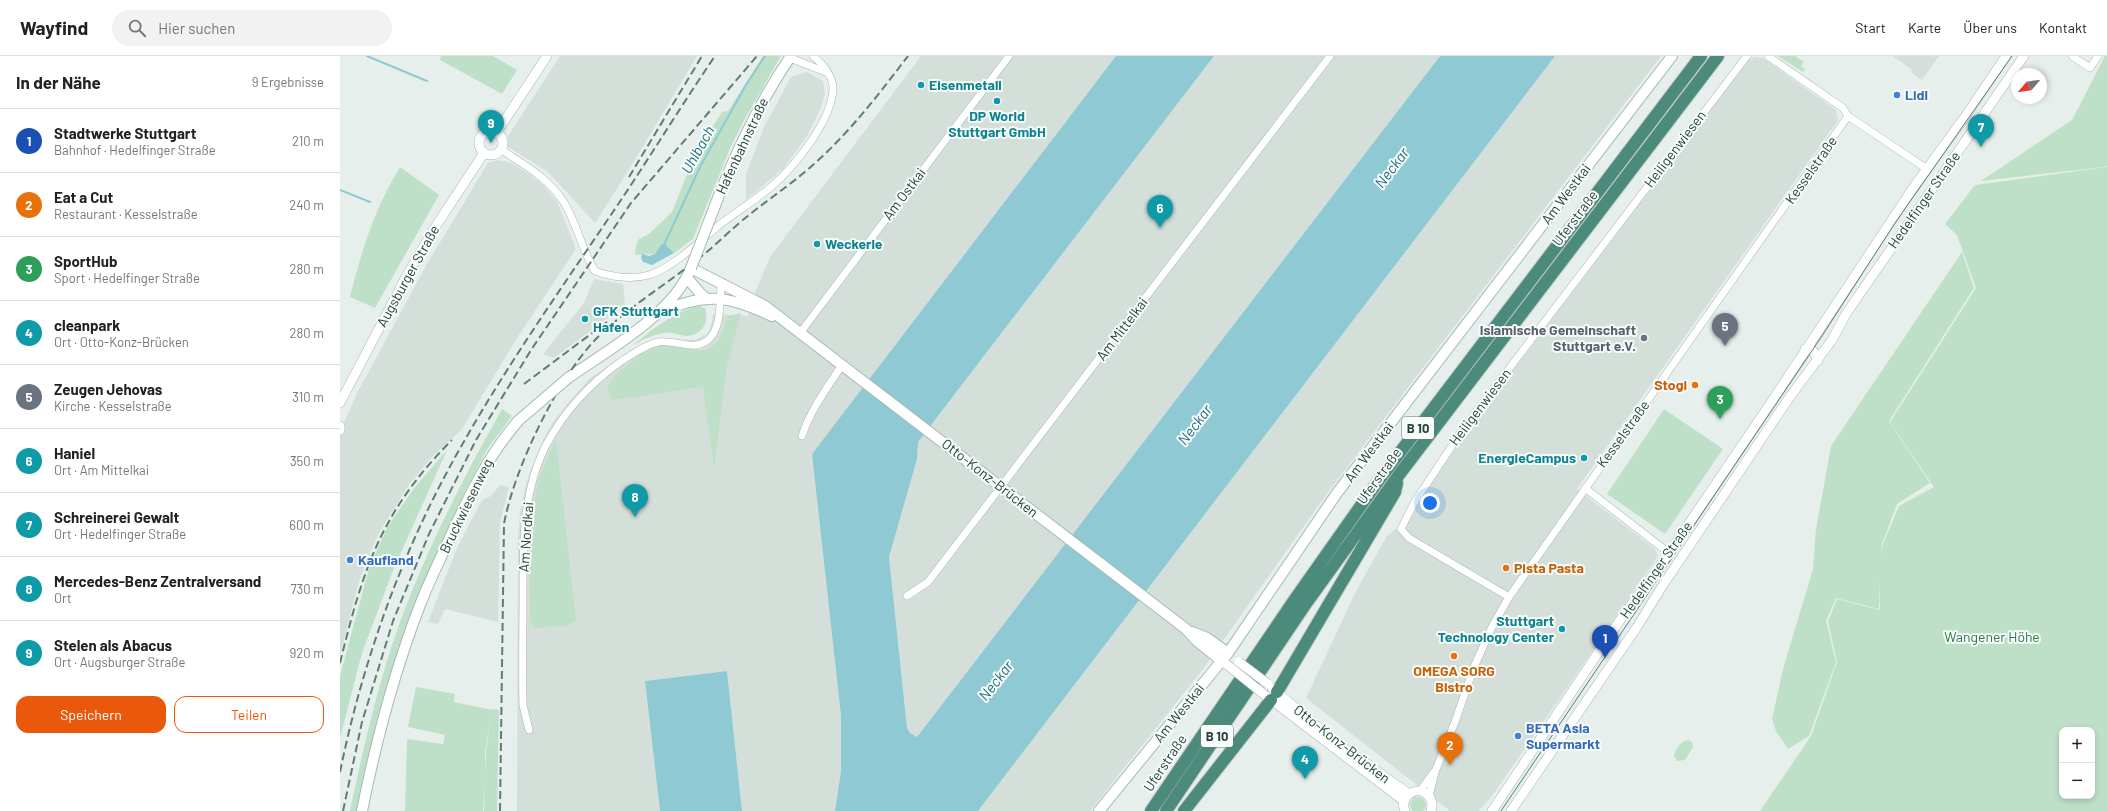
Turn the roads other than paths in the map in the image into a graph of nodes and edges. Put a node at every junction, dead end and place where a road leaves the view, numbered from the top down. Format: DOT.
graph roads {
  1 [pos="548,56"];
  2 [pos="813,56"];
  3 [pos="1009,56"];
  4 [pos="1330,56"];
  5 [pos="1672,56"];
  6 [pos="1701,56"];
  7 [pos="1718,56"];
  8 [pos="1747,56"];
  9 [pos="1768,56"];
  10 [pos="2006,56"];
  11 [pos="2024,56"];
  12 [pos="2072,56"];
  13 [pos="2098,56"];
  14 [pos="790,57"];
  15 [pos="828,73"];
  16 [pos="1848,116"];
  17 [pos="497,132"];
  18 [pos="502,150"];
  19 [pos="484,153"];
  20 [pos="1927,169"];
  21 [pos="689,273"];
  22 [pos="721,282"];
  23 [pos="706,298"];
  24 [pos="720,298"];
  25 [pos="758,306"];
  26 [pos="659,313"];
  27 [pos="1827,316"];
  28 [pos="1840,325"];
  29 [pos="796,330"];
  30 [pos="1805,349"];
  31 [pos="1818,360"];
  32 [pos="842,364"];
  33 [pos="340,403"];
  34 [pos="340,426"];
  35 [pos="340,430"];
  36 [pos="802,436"];
  37 [pos="1398,476"];
  38 [pos="1001,487"];
  39 [pos="1585,488"];
  40 [pos="1669,553"];
  41 [pos="907,596"];
  42 [pos="1509,597"];
  43 [pos="1225,657"];
  44 [pos="1272,692"];
  45 [pos="529,730"];
  46 [pos="1435,772"];
  47 [pos="1420,791"];
  48 [pos="1429,796"];
  49 [pos="1406,797"];
  50 [pos="1433,810"];
  51 [pos="362,811"];
  52 [pos="1099,811"];
  53 [pos="1151,811"];
  54 [pos="1166,811"];
  55 [pos="1184,811"];
  56 [pos="1405,811"];
  57 [pos="1492,811"];
  58 [pos="1512,811"];
  1 -- 17 [label="street"];
  2 -- 15 [label="street, Hafenbahnstraße"];
  3 -- 29 [label="street, Am Ostkai"];
  4 -- 38 [label="street, Am Mittelkai"];
  5 -- 43 [label="main road, Am Westkai"];
  6 -- 53 [label="highway, Uferstraße / B 10"];
  7 -- 37 [label="highway, Uferstraße / B 10"];
  8 -- 42 [label="street, Heiligenwiesen"];
  9 -- 16 [label="street"];
  10 -- 20 [label="street, Hedelfinger Straße"];
  11 -- 28 [label="street, Hedelfinger Straße"];
  12 -- 13 [label="street"];
  14 -- 15 [label="street, Hafenbahnstraße"];
  14 -- 21 [label="main road, Hafenbahnstraße, bridge"];
  15 -- 18 [label="street, Hafenbahnstraße"];
  16 -- 20 [label="street"];
  16 -- 39 [label="street, Kesselstraße"];
  17 -- 18 [label="street"];
  17 -- 19 [label="street"];
  18 -- 19 [label="street"];
  19 -- 33 [label="street, Augsburger Straße"];
  20 -- 27 [label="street, Hedelfinger Straße"];
  21 -- 22 [label="main road, Otto-Konz-Brücken"];
  21 -- 23 [label="main road"];
  21 -- 26 [label="main road, Bruckwiesenweg"];
  22 -- 24 [label="street, Am Nordkai"];
  22 -- 25 [label="main road, Otto-Konz-Brücken"];
  23 -- 24 [label="main road, Otto-Konz-Brücken"];
  23 -- 26 [label="main road, Otto-Konz-Brücken"];
  24 -- 25 [label="main road, Otto-Konz-Brücken"];
  24 -- 45 [label="street, Am Nordkai"];
  25 -- 29 [label="main road, Otto-Konz-Brücken"];
  26 -- 51 [label="main road, Bruckwiesenweg, bridge"];
  27 -- 28 [label="street"];
  27 -- 30 [label="street, Hedelfinger Straße"];
  28 -- 31 [label="street, Hedelfinger Straße"];
  29 -- 32 [label="main road, Otto-Konz-Brücken"];
  30 -- 31 [label="street"];
  30 -- 40 [label="street, Hedelfinger Straße"];
  31 -- 58 [label="street, Hedelfinger Straße"];
  32 -- 36 [label="street"];
  32 -- 38 [label="main road, Otto-Konz-Brücken"];
  34 -- 35 [label="street"];
  37 -- 44 [label="highway, B 10"];
  37 -- 54 [label="highway, Uferstraße / B 10"];
  38 -- 41 [label="street, Am Mittelkai"];
  38 -- 43 [label="main road, Otto-Konz-Brücken"];
  39 -- 40 [label="street"];
  39 -- 42 [label="street, Kesselstraße"];
  40 -- 57 [label="street, Hedelfinger Straße"];
  42 -- 46 [label="street, Kesselstraße"];
  43 -- 44 [label="street, Otto-Konz-Brücken, bridge"];
  43 -- 44 [label="street, Otto-Konz-Brücken, bridge"];
  43 -- 52 [label="main road, Am Westkai"];
  44 -- 49 [label="street, Otto-Konz-Brücken"];
  44 -- 55 [label="highway, B 10"];
  46 -- 47 [label="street, Kesselstraße"];
  46 -- 48 [label="street, Kesselstraße"];
  47 -- 48 [label="street"];
  47 -- 49 [label="street"];
  48 -- 50 [label="street"];
  49 -- 56 [label="street"];
}
